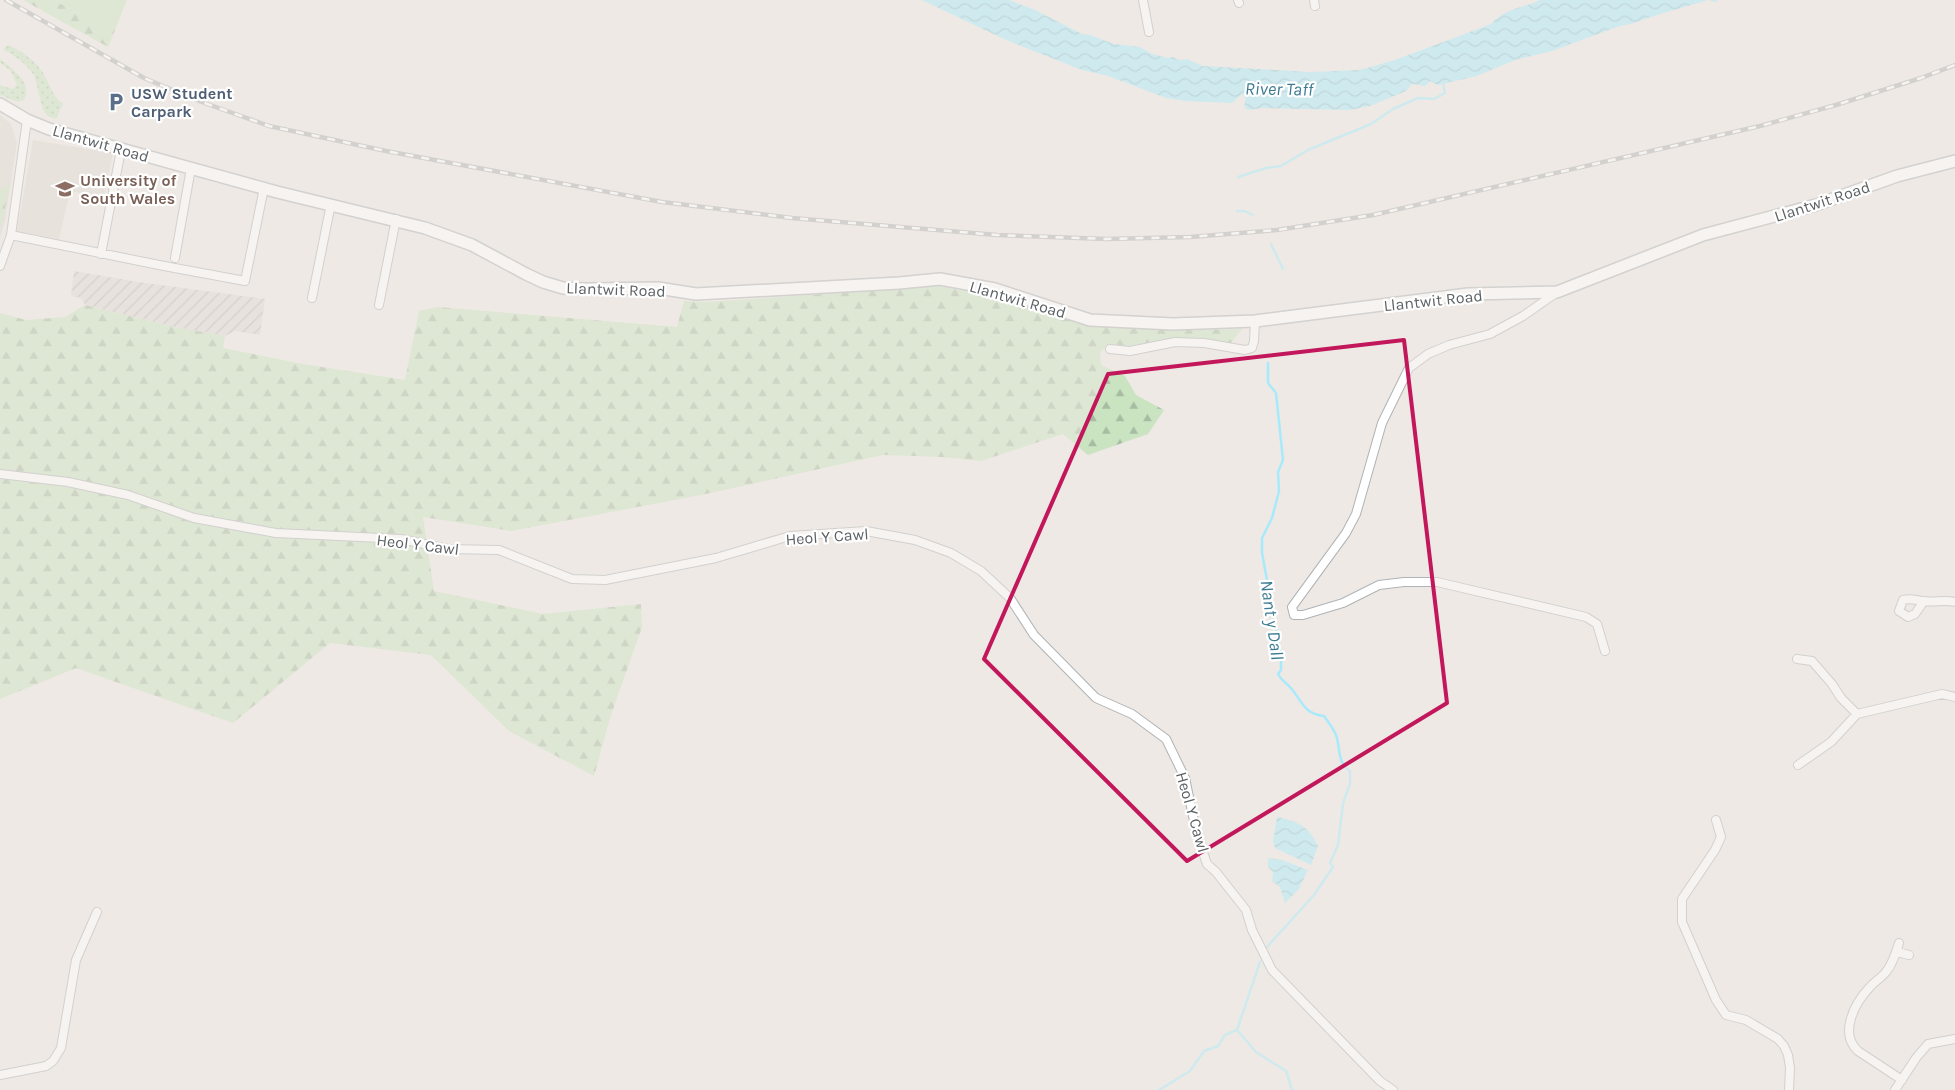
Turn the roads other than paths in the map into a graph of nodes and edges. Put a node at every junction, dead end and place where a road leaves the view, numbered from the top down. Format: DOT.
graph roads {
  1 [pos="1143,0"];
  2 [pos="1148,32"];
  3 [pos="0,104"];
  4 [pos="27,120"];
  5 [pos="121,150"];
  6 [pos="1955,161"];
  7 [pos="191,168"];
  8 [pos="264,188"];
  9 [pos="331,204"];
  10 [pos="396,219"];
  11 [pos="11,235"];
  12 [pos="101,254"];
  13 [pos="175,258"];
  14 [pos="0,266"];
  15 [pos="1557,292"];
  16 [pos="312,298"];
  17 [pos="379,305"];
  18 [pos="1255,320"];
  19 [pos="1110,349"];
  20 [pos="0,474"];
  21 [pos="1924,601"];
  22 [pos="1955,602"];
  23 [pos="1605,651"];
  24 [pos="1797,659"];
  25 [pos="1955,697"];
  26 [pos="1857,714"];
  27 [pos="1798,765"];
  28 [pos="1716,820"];
  29 [pos="97,912"];
  30 [pos="1899,943"];
  31 [pos="1897,952"];
  32 [pos="1909,956"];
  33 [pos="1955,1039"];
  34 [pos="0,1075"];
  35 [pos="1902,1080"];
  36 [pos="1393,1090"];
  37 [pos="1789,1090"];
  38 [pos="1896,1090"];
  1 -- 2 [label="street"];
  3 -- 4 [label="main road, Llantwit Road"];
  4 -- 5 [label="main road, Llantwit Road"];
  4 -- 11 [label="street"];
  5 -- 7 [label="main road, Llantwit Road"];
  5 -- 12 [label="street"];
  6 -- 15 [label="main road, Llantwit Road"];
  7 -- 8 [label="main road, Llantwit Road"];
  7 -- 13 [label="street"];
  8 -- 9 [label="main road, Llantwit Road"];
  8 -- 12 [label="street"];
  9 -- 10 [label="main road, Llantwit Road"];
  9 -- 16 [label="street"];
  10 -- 17 [label="street"];
  10 -- 18 [label="main road, Llantwit Road"];
  11 -- 12 [label="street"];
  11 -- 14 [label="street"];
  15 -- 18 [label="main road, Llantwit Road"];
  15 -- 23 [label="street"];
  18 -- 19 [label="street"];
  20 -- 36 [label="street, Heol Y Cawl"];
  21 -- 22 [label="street"];
  24 -- 26 [label="street"];
  25 -- 26 [label="street"];
  26 -- 27 [label="street"];
  28 -- 37 [label="street"];
  29 -- 34 [label="street"];
  30 -- 31 [label="street"];
  31 -- 32 [label="street"];
  31 -- 35 [label="street"];
  33 -- 35 [label="street"];
  35 -- 38 [label="street"];
}
